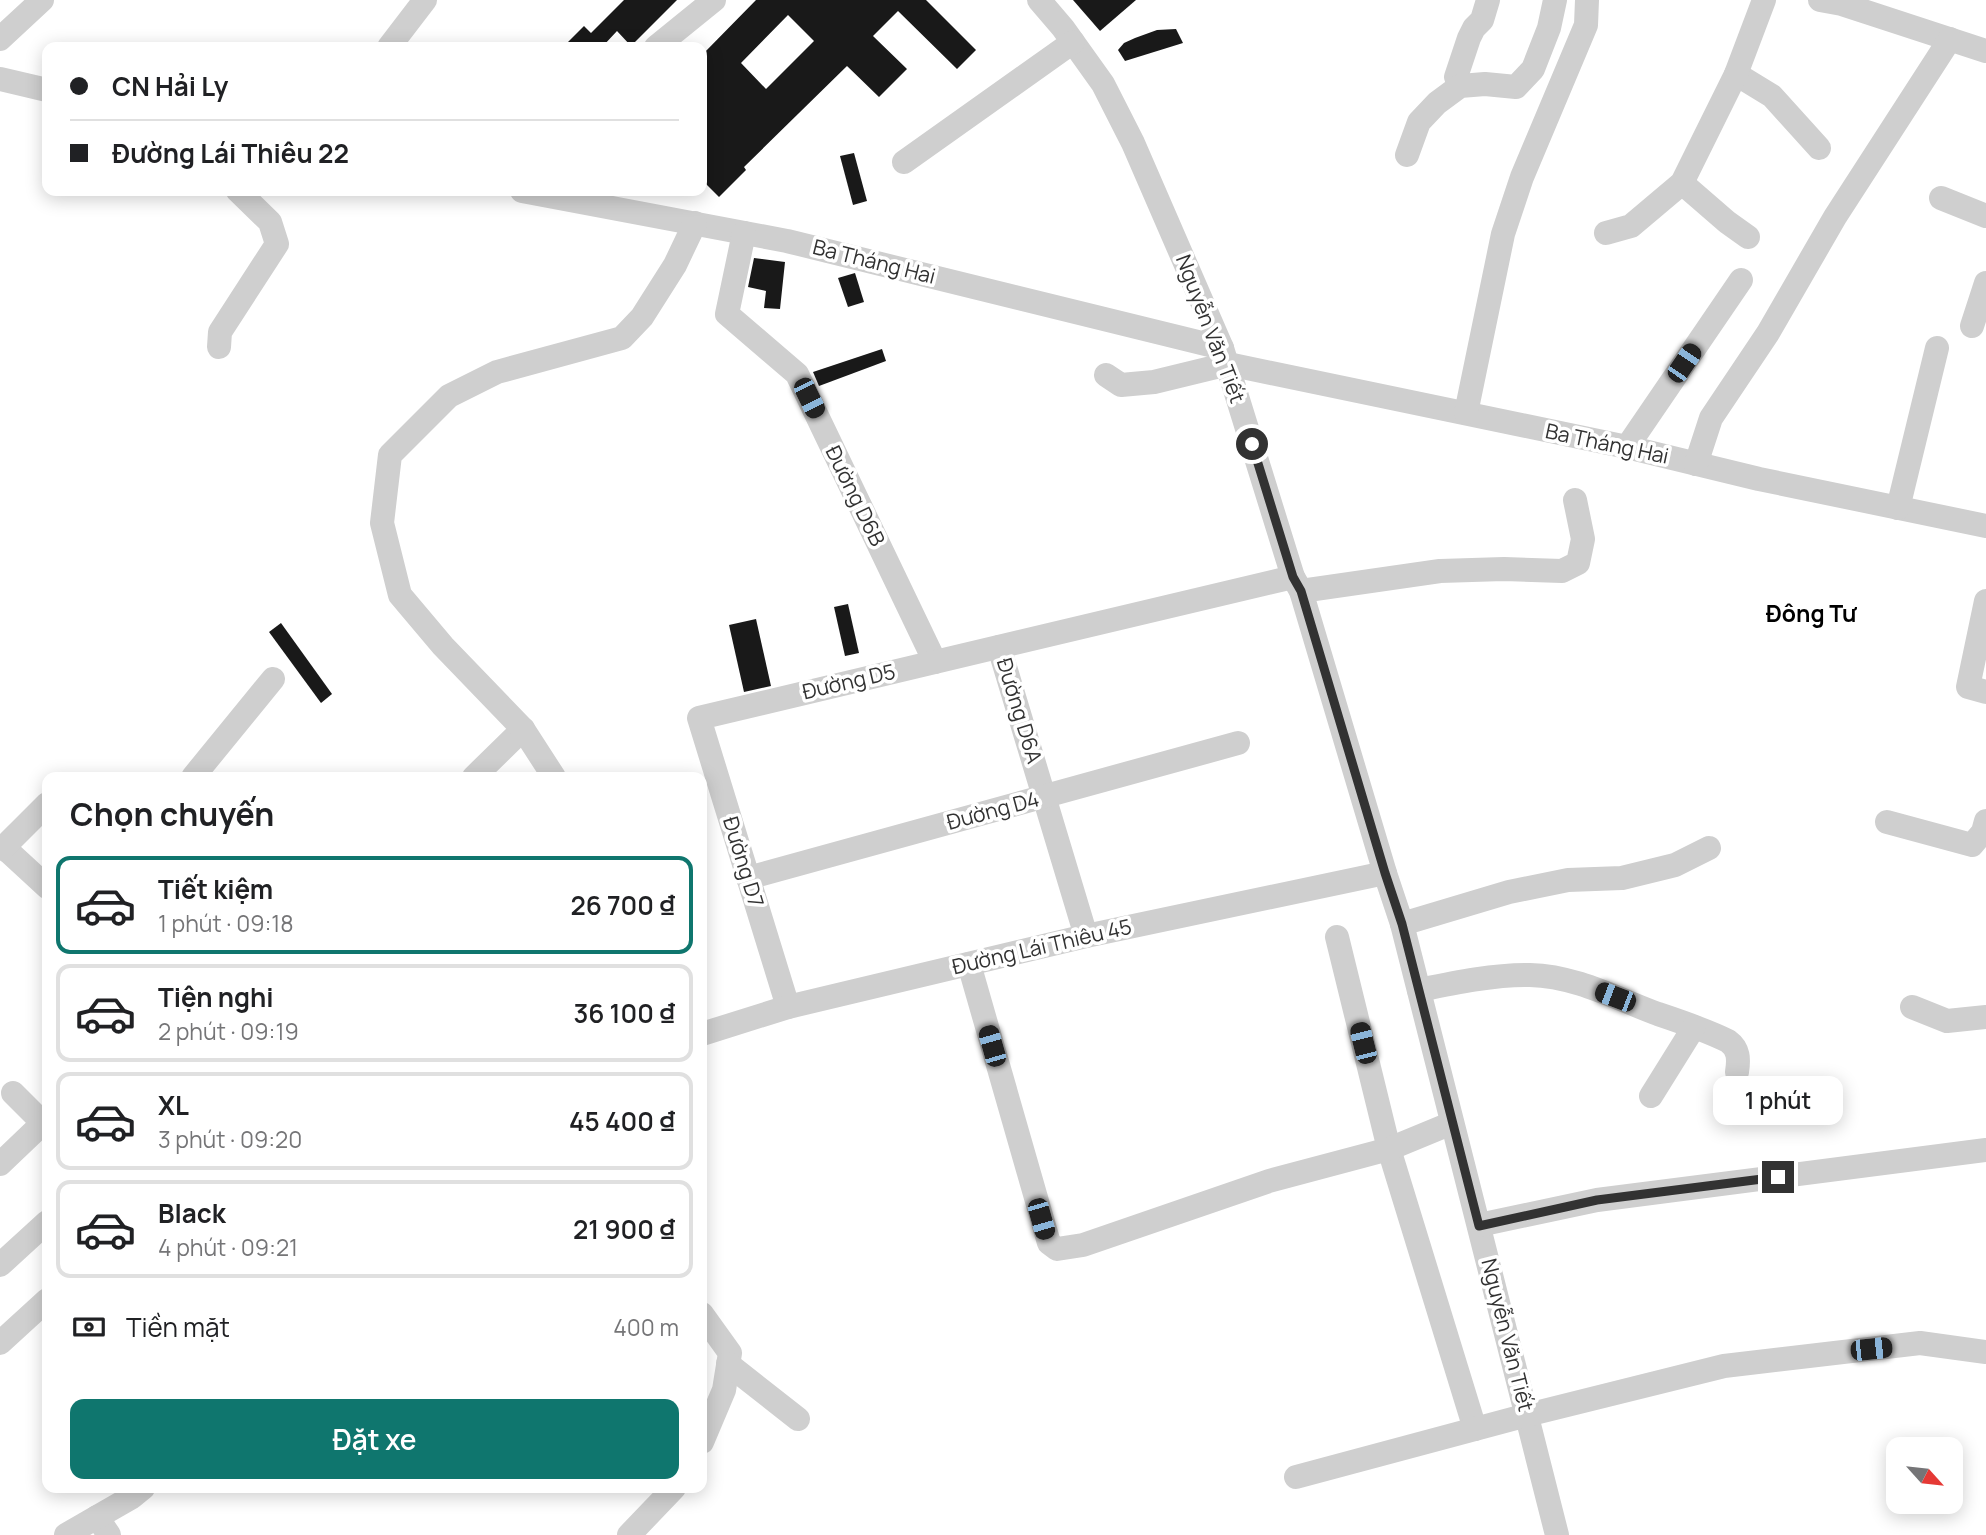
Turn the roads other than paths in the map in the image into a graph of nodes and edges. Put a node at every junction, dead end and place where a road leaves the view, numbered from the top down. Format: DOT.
graph roads {
  1 [pos="42,0"];
  2 [pos="425,0"];
  3 [pos="714,0"];
  4 [pos="1039,0"];
  5 [pos="1488,0"];
  6 [pos="1555,0"];
  7 [pos="1587,0"];
  8 [pos="1764,0"];
  9 [pos="1820,0"];
  10 [pos="0,39"];
  11 [pos="1950,39"];
  12 [pos="392,42"];
  13 [pos="662,42"];
  14 [pos="1073,42"];
  15 [pos="1986,51"];
  16 [pos="1736,74"];
  17 [pos="0,79"];
  18 [pos="1460,86"];
  19 [pos="42,89"];
  20 [pos="1819,148"];
  21 [pos="1407,155"];
  22 [pos="904,162"];
  23 [pos="1682,183"];
  24 [pos="243,196"];
  25 [pos="551,196"];
  26 [pos="1941,198"];
  27 [pos="1986,216"];
  28 [pos="695,223"];
  29 [pos="744,233"];
  30 [pos="1606,233"];
  31 [pos="1748,237"];
  32 [pos="1741,280"];
  33 [pos="1986,283"];
  34 [pos="1972,326"];
  35 [pos="219,347"];
  36 [pos="1937,348"];
  37 [pos="1225,356"];
  38 [pos="1106,375"];
  39 [pos="1466,413"];
  40 [pos="1626,447"];
  41 [pos="1696,464"];
  42 [pos="1575,500"];
  43 [pos="1898,508"];
  44 [pos="1986,526"];
  45 [pos="1297,584"];
  46 [pos="1986,601"];
  47 [pos="999,647"];
  48 [pos="935,662"];
  49 [pos="273,679"];
  50 [pos="1986,692"];
  51 [pos="699,718"];
  52 [pos="523,729"];
  53 [pos="1238,743"];
  54 [pos="197,772"];
  55 [pos="479,772"];
  56 [pos="551,772"];
  57 [pos="1044,797"];
  58 [pos="42,809"];
  59 [pos="1887,821"];
  60 [pos="1986,821"];
  61 [pos="1709,848"];
  62 [pos="3,852"];
  63 [pos="1385,873"];
  64 [pos="748,878"];
  65 [pos="42,883"];
  66 [pos="1402,924"];
  67 [pos="1086,936"];
  68 [pos="1337,937"];
  69 [pos="969,964"];
  70 [pos="1419,990"];
  71 [pos="788,1007"];
  72 [pos="1912,1007"];
  73 [pos="1986,1017"];
  74 [pos="1695,1027"];
  75 [pos="707,1032"];
  76 [pos="1737,1073"];
  77 [pos="13,1093"];
  78 [pos="1651,1096"];
  79 [pos="42,1122"];
  80 [pos="1452,1123"];
  81 [pos="42,1128"];
  82 [pos="1389,1149"];
  83 [pos="1986,1150"];
  84 [pos="0,1164"];
  85 [pos="1479,1226"];
  86 [pos="42,1227"];
  87 [pos="0,1265"];
  88 [pos="42,1305"];
  89 [pos="707,1321"];
  90 [pos="0,1343"];
  91 [pos="1986,1352"];
  92 [pos="728,1364"];
  93 [pos="1527,1415"];
  94 [pos="798,1419"];
  95 [pos="1475,1429"];
  96 [pos="707,1430"];
  97 [pos="1296,1477"];
  98 [pos="137,1493"];
  99 [pos="669,1493"];
  100 [pos="103,1526"];
  101 [pos="66,1535"];
  102 [pos="629,1535"];
  103 [pos="1557,1535"];
  1 -- 10 [label="street"];
  2 -- 12 [label="street"];
  3 -- 13 [label="street"];
  4 -- 14 [label="street, Nguyễn Văn Tiết"];
  5 -- 18 [label="street"];
  6 -- 18 [label="street"];
  7 -- 39 [label="street"];
  8 -- 16 [label="street"];
  9 -- 11 [label="street"];
  11 -- 15 [label="street"];
  11 -- 41 [label="street"];
  14 -- 22 [label="street"];
  14 -- 37 [label="street, Nguyễn Văn Tiết"];
  16 -- 20 [label="street"];
  16 -- 23 [label="street"];
  17 -- 19 [label="street"];
  18 -- 21 [label="street"];
  23 -- 30 [label="street"];
  23 -- 31 [label="street"];
  24 -- 35 [label="street"];
  25 -- 28 [label="street, Ba Tháng Hai"];
  26 -- 27 [label="street"];
  28 -- 29 [label="street, Ba Tháng Hai"];
  28 -- 52 [label="street"];
  29 -- 37 [label="street, Ba Tháng Hai"];
  29 -- 48 [label="street, Đường D6B"];
  32 -- 40 [label="street"];
  33 -- 34 [label="street"];
  36 -- 43 [label="street"];
  37 -- 38 [label="street"];
  37 -- 39 [label="street, Ba Tháng Hai"];
  37 -- 45 [label="street, Nguyễn Văn Tiết"];
  39 -- 40 [label="street, Ba Tháng Hai"];
  40 -- 41 [label="street, Ba Tháng Hai"];
  41 -- 43 [label="street, Ba Tháng Hai"];
  42 -- 45 [label="street, Đường D5"];
  43 -- 44 [label="street, Ba Tháng Hai"];
  45 -- 47 [label="street, Đường D5"];
  45 -- 63 [label="street, Nguyễn Văn Tiết"];
  46 -- 50 [label="street"];
  47 -- 48 [label="street, Đường D5"];
  47 -- 57 [label="street, Đường D6A"];
  48 -- 51 [label="street, Đường D5"];
  49 -- 54 [label="street"];
  51 -- 64 [label="street, Đường D7"];
  52 -- 55 [label="street"];
  52 -- 56 [label="street"];
  53 -- 57 [label="street, Đường D4"];
  57 -- 64 [label="street, Đường D4"];
  57 -- 67 [label="street, Đường D6A"];
  58 -- 62 [label="street"];
  59 -- 60 [label="street"];
  61 -- 66 [label="street"];
  62 -- 65 [label="street"];
  63 -- 66 [label="street, Nguyễn Văn Tiết"];
  63 -- 67 [label="street, Đường Lái Thiêu 45"];
  64 -- 71 [label="street, Đường D7"];
  66 -- 70 [label="street, Nguyễn Văn Tiết"];
  67 -- 69 [label="street, Đường Lái Thiêu 45"];
  68 -- 82 [label="street"];
  69 -- 71 [label="street, Đường Lái Thiêu 45"];
  69 -- 82 [label="street"];
  70 -- 74 [label="street"];
  70 -- 80 [label="street, Nguyễn Văn Tiết"];
  71 -- 75 [label="street, Đường Lái Thiêu 45"];
  72 -- 73 [label="street"];
  74 -- 76 [label="street"];
  74 -- 78 [label="street"];
  77 -- 79 [label="street"];
  80 -- 82 [label="street"];
  80 -- 85 [label="street, Nguyễn Văn Tiết"];
  81 -- 84 [label="street"];
  82 -- 95 [label="street"];
  83 -- 85 [label="street"];
  85 -- 93 [label="street, Nguyễn Văn Tiết"];
  86 -- 87 [label="street"];
  88 -- 90 [label="street"];
  89 -- 92 [label="street"];
  91 -- 93 [label="street"];
  92 -- 94 [label="street"];
  92 -- 96 [label="street"];
  93 -- 95 [label="street"];
  93 -- 103 [label="street, Nguyễn Văn Tiết"];
  95 -- 97 [label="street"];
  98 -- 100 [label="street"];
  99 -- 102 [label="street"];
  100 -- 101 [label="street"];
}
